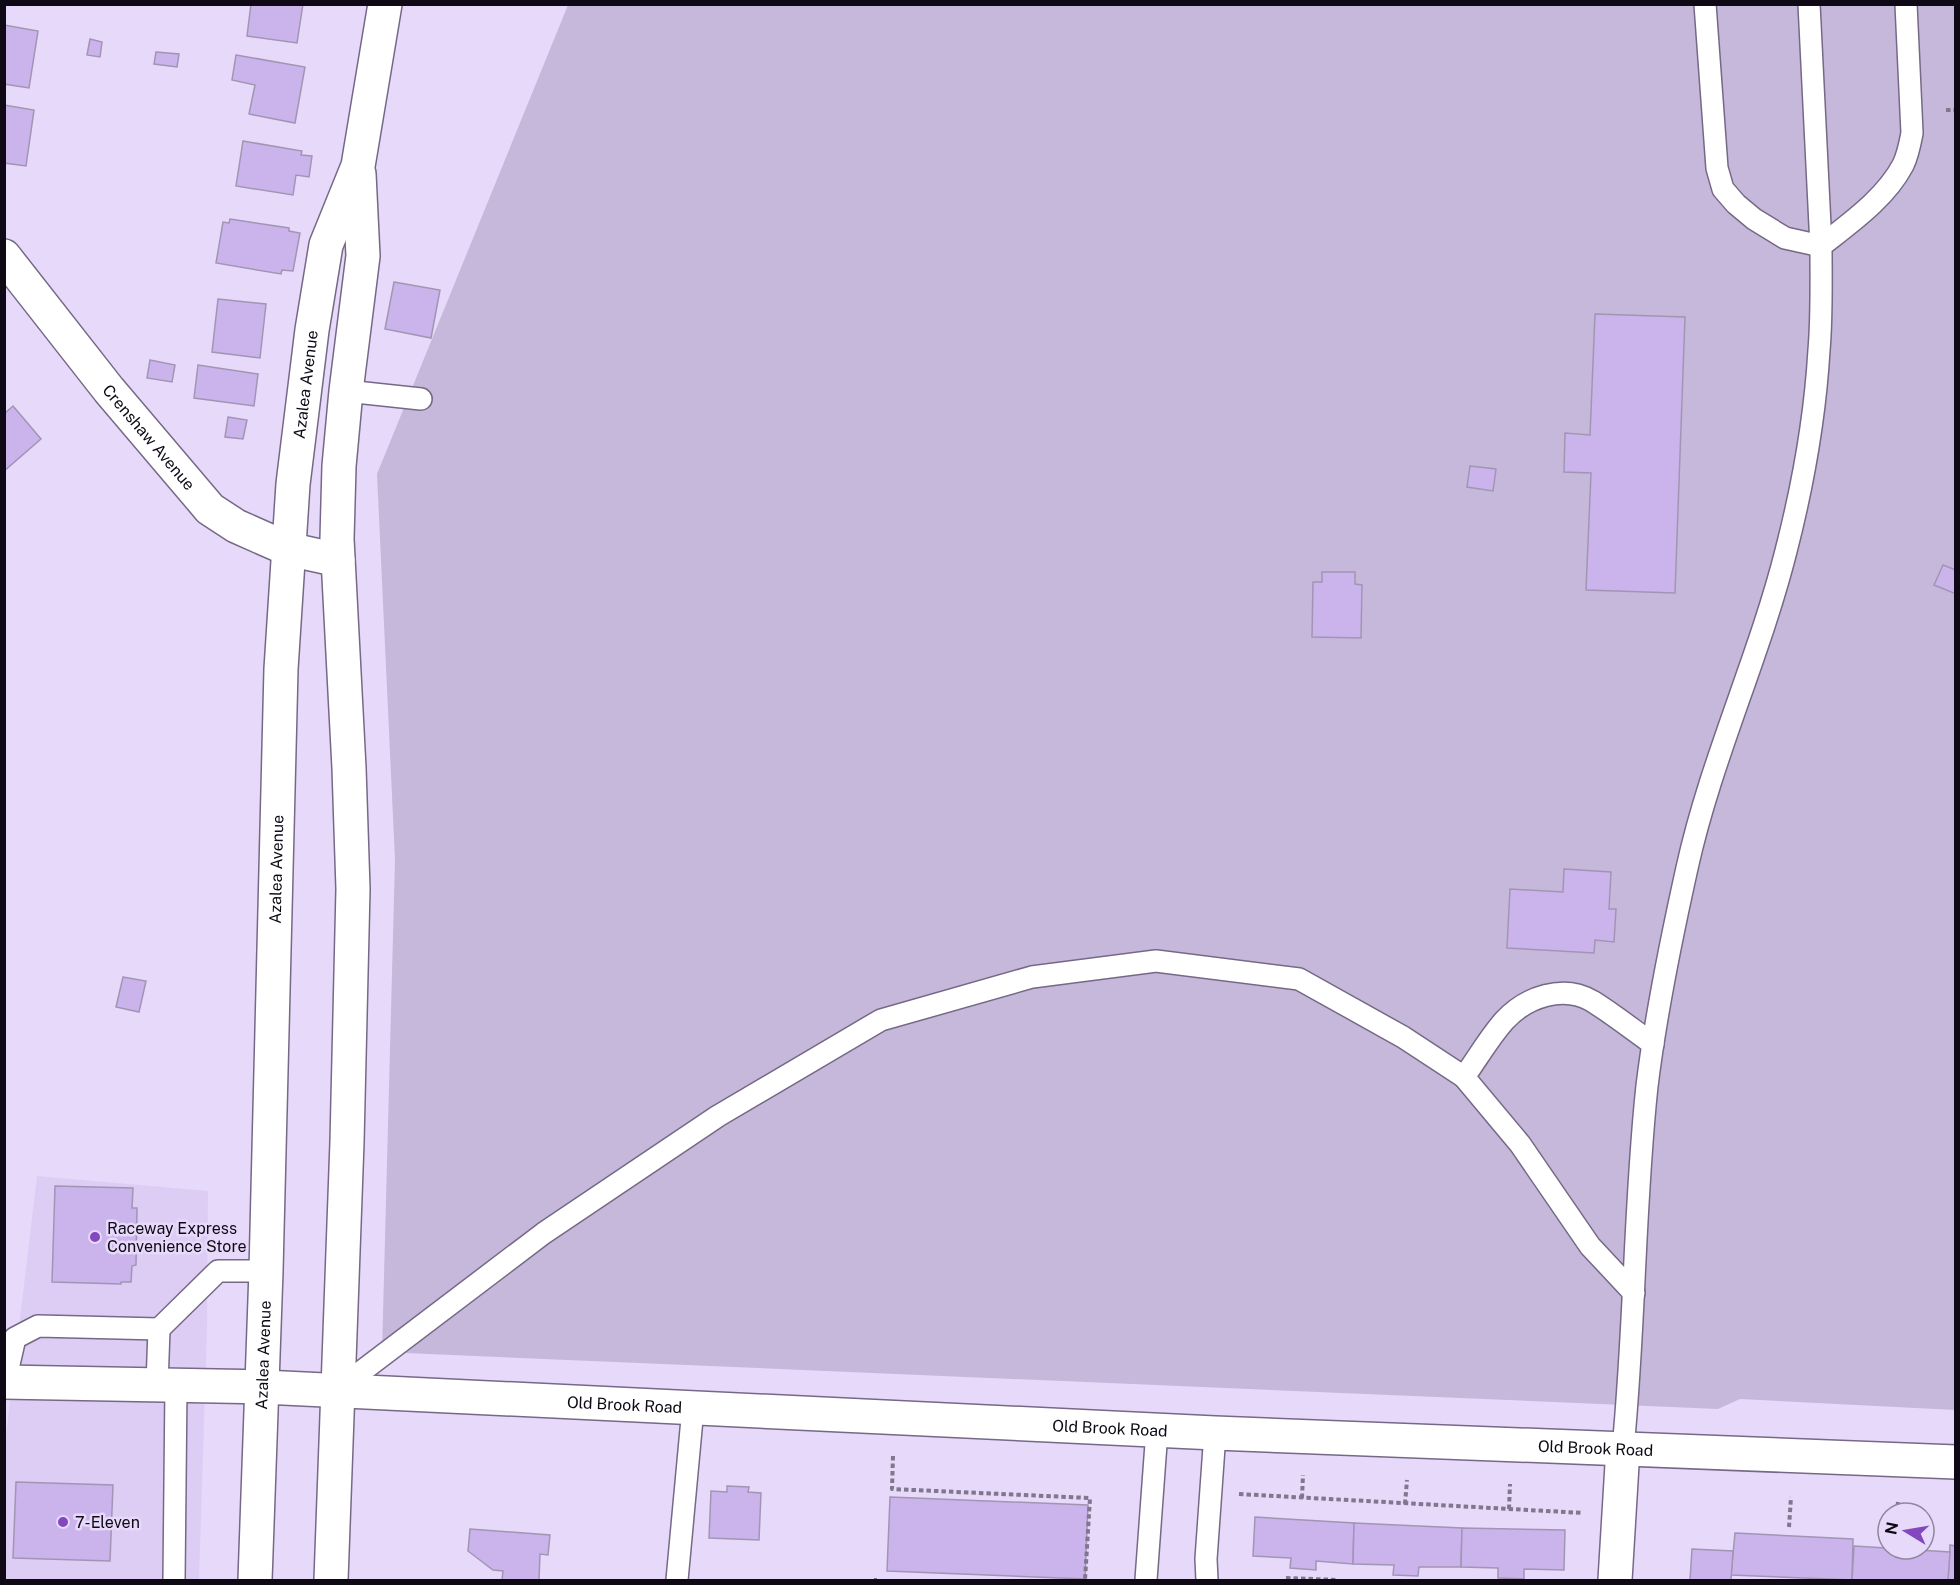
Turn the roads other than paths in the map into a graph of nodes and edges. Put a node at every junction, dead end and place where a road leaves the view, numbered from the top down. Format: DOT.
graph roads {
  1 [pos="386,4"];
  2 [pos="1705,4"];
  3 [pos="1809,4"];
  4 [pos="1906,4"];
  5 [pos="358,166"];
  6 [pos="1821,246"];
  7 [pos="4,256"];
  8 [pos="346,391"];
  9 [pos="421,399"];
  10 [pos="288,549"];
  11 [pos="338,560"];
  12 [pos="1653,1044"];
  13 [pos="1464,1077"];
  14 [pos="266,1271"];
  15 [pos="1634,1293"];
  16 [pos="159,1329"];
  17 [pos="5,1382"];
  18 [pos="166,1385"];
  19 [pos="262,1387"];
  20 [pos="337,1390"];
  21 [pos="693,1408"];
  22 [pos="1157,1430"];
  23 [pos="1215,1433"];
  24 [pos="1623,1448"];
  25 [pos="1956,1462"];
  26 [pos="174,1581"];
  27 [pos="255,1581"];
  28 [pos="331,1581"];
  29 [pos="677,1581"];
  30 [pos="1146,1581"];
  31 [pos="1207,1581"];
  32 [pos="1615,1581"];
  1 -- 5 [label="main road, Azalea Avenue"];
  2 -- 6 [label="lane"];
  3 -- 6 [label="lane"];
  4 -- 6 [label="lane"];
  5 -- 8 [label="main road, Azalea Avenue"];
  5 -- 10 [label="main road, Azalea Avenue"];
  6 -- 12 [label="lane"];
  7 -- 10 [label="main road, Crenshaw Avenue"];
  8 -- 9 [label="lane"];
  8 -- 11 [label="main road, Azalea Avenue"];
  10 -- 11 [label="main road, Crenshaw Avenue"];
  10 -- 14 [label="main road, Azalea Avenue"];
  11 -- 20 [label="main road, Azalea Avenue"];
  12 -- 13 [label="lane"];
  12 -- 15 [label="lane"];
  13 -- 15 [label="lane"];
  13 -- 20 [label="lane"];
  14 -- 16 [label="lane"];
  14 -- 19 [label="main road, Azalea Avenue"];
  15 -- 24 [label="lane"];
  16 -- 17 [label="lane"];
  16 -- 18 [label="lane"];
  17 -- 18 [label="main road, Old Brook Road"];
  18 -- 19 [label="main road, Old Brook Road"];
  18 -- 26 [label="lane"];
  19 -- 20 [label="main road, Old Brook Road"];
  19 -- 27 [label="main road, Azalea Avenue"];
  20 -- 21 [label="main road, Old Brook Road"];
  20 -- 28 [label="main road, Azalea Avenue"];
  21 -- 22 [label="main road, Old Brook Road"];
  21 -- 29 [label="lane"];
  22 -- 23 [label="main road, Old Brook Road"];
  22 -- 30 [label="lane"];
  23 -- 24 [label="main road, Old Brook Road"];
  23 -- 31 [label="lane"];
  24 -- 25 [label="main road, Old Brook Road"];
  24 -- 32 [label="main road"];
}
